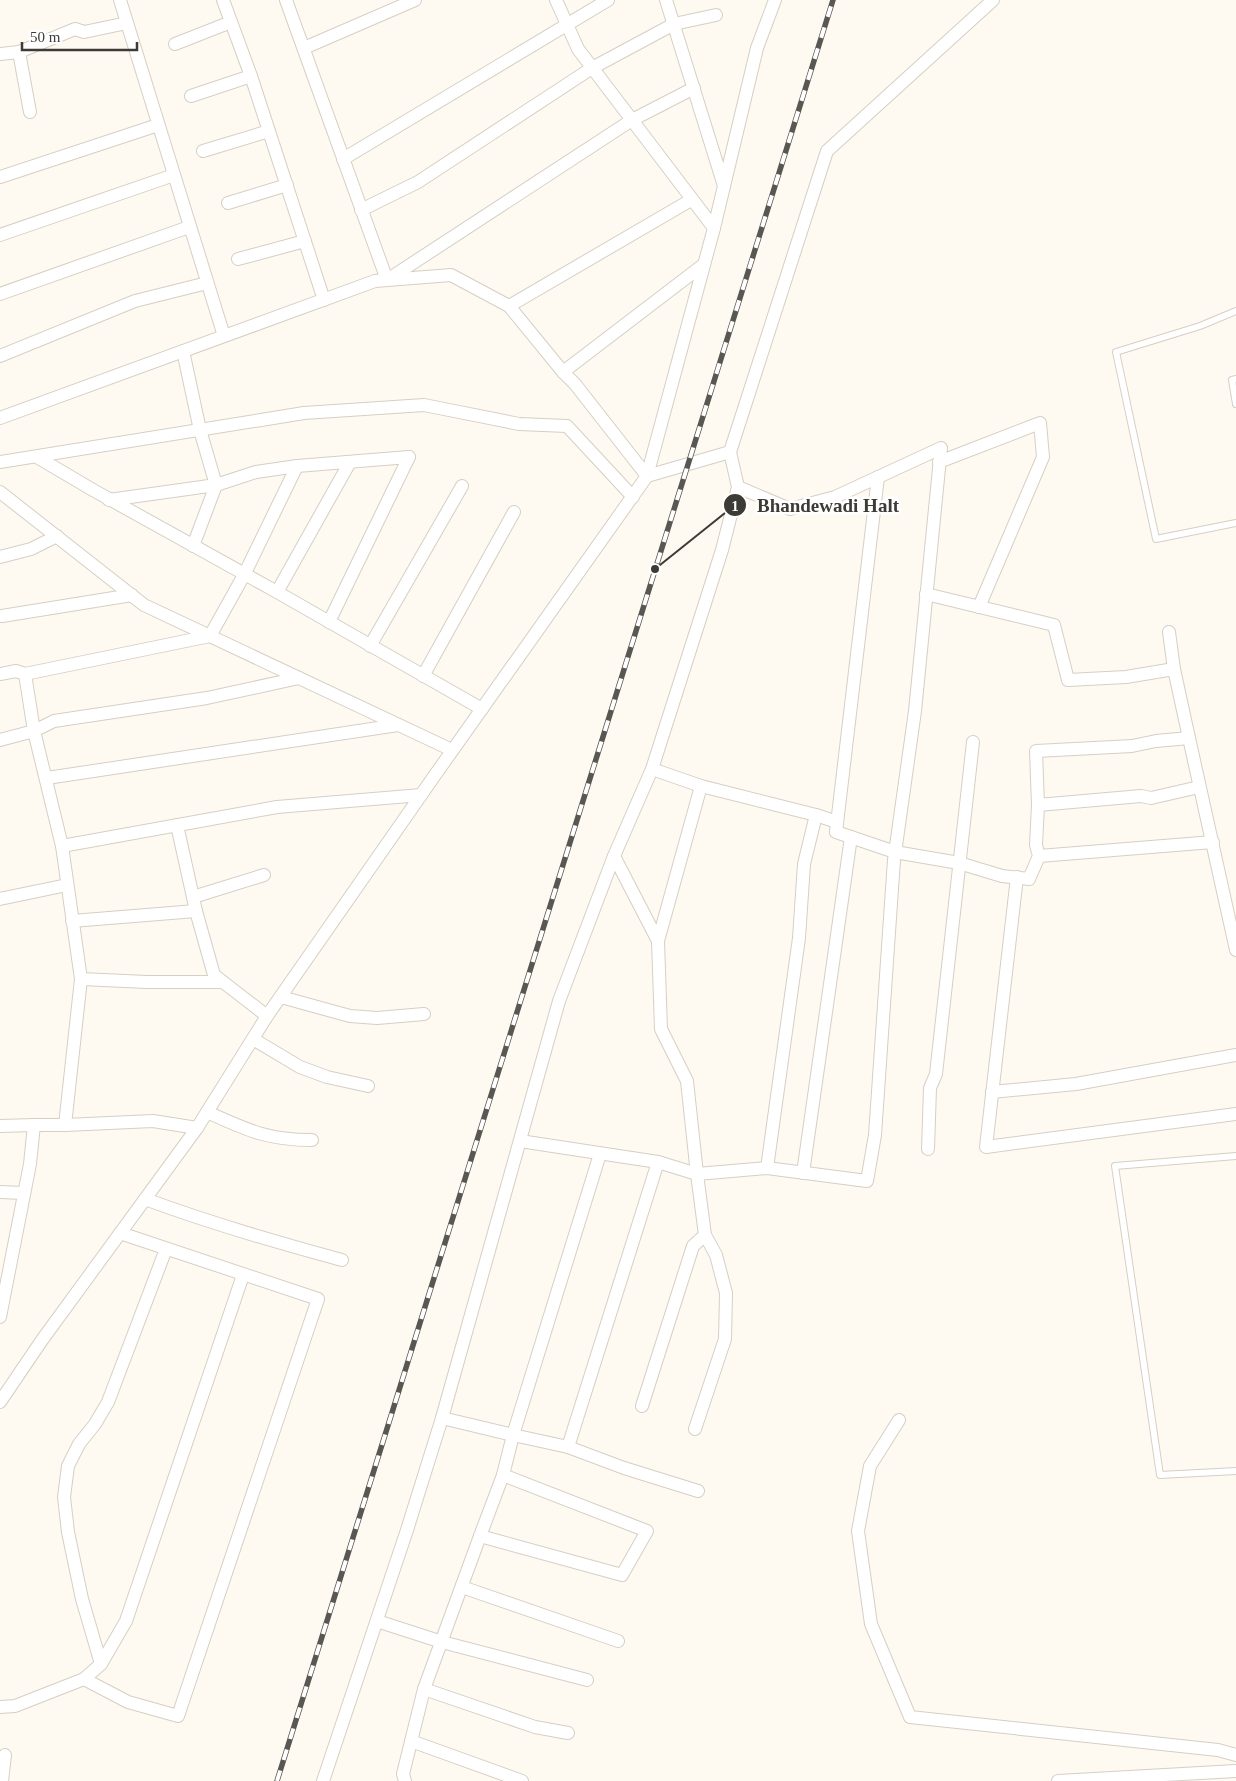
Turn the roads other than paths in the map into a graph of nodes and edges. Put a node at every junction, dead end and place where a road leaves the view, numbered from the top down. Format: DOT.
graph roads {
  1 [pos="120,0"];
  2 [pos="223,0"];
  3 [pos="286,0"];
  4 [pos="415,0"];
  5 [pos="556,0"];
  6 [pos="608,0"];
  7 [pos="666,0"];
  8 [pos="775,0"];
  9 [pos="993,0"];
  10 [pos="716,15"];
  11 [pos="231,22"];
  12 [pos="127,23"];
  13 [pos="674,24"];
  14 [pos="566,26"];
  15 [pos="175,44"];
  16 [pos="304,48"];
  17 [pos="19,52"];
  18 [pos="0,54"];
  19 [pos="592,68"];
  20 [pos="251,76"];
  21 [pos="694,88"];
  22 [pos="191,96"];
  23 [pos="30,112"];
  24 [pos="632,120"];
  25 [pos="158,125"];
  26 [pos="269,131"];
  27 [pos="203,152"];
  28 [pos="343,159"];
  29 [pos="174,175"];
  30 [pos="0,178"];
  31 [pos="287,185"];
  32 [pos="724,186"];
  33 [pos="691,200"];
  34 [pos="228,203"];
  35 [pos="362,210"];
  36 [pos="189,226"];
  37 [pos="714,228"];
  38 [pos="0,235"];
  39 [pos="305,241"];
  40 [pos="238,259"];
  41 [pos="703,265"];
  42 [pos="386,280"];
  43 [pos="207,283"];
  44 [pos="0,294"];
  45 [pos="324,300"];
  46 [pos="509,306"];
  47 [pos="1236,311"];
  48 [pos="224,336"];
  49 [pos="183,351"];
  50 [pos="0,356"];
  51 [pos="563,372"];
  52 [pos="1236,379"];
  53 [pos="1236,404"];
  54 [pos="0,418"];
  55 [pos="200,430"];
  56 [pos="730,452"];
  57 [pos="37,456"];
  58 [pos="0,462"];
  59 [pos="350,462"];
  60 [pos="939,462"];
  61 [pos="297,466"];
  62 [pos="647,476"];
  63 [pos="878,477"];
  64 [pos="216,485"];
  65 [pos="462,486"];
  66 [pos="738,487"];
  67 [pos="0,492"];
  68 [pos="633,497"];
  69 [pos="109,500"];
  70 [pos="15,504"];
  71 [pos="0,508"];
  72 [pos="514,512"];
  73 [pos="1236,523"];
  74 [pos="56,536"];
  75 [pos="193,546"];
  76 [pos="0,557"];
  77 [pos="244,575"];
  78 [pos="277,592"];
  79 [pos="926,594"];
  80 [pos="132,595"];
  81 [pos="979,607"];
  82 [pos="2,616"];
  83 [pos="328,622"];
  84 [pos="1169,632"];
  85 [pos="210,636"];
  86 [pos="370,646"];
  87 [pos="1174,669"];
  88 [pos="0,674"];
  89 [pos="25,674"];
  90 [pos="423,676"];
  91 [pos="299,678"];
  92 [pos="482,709"];
  93 [pos="398,724"];
  94 [pos="34,730"];
  95 [pos="1188,738"];
  96 [pos="0,740"];
  97 [pos="973,742"];
  98 [pos="452,750"];
  99 [pos="652,770"];
  100 [pos="47,778"];
  101 [pos="701,786"];
  102 [pos="1199,787"];
  103 [pos="421,794"];
  104 [pos="1038,805"];
  105 [pos="816,815"];
  106 [pos="837,822"];
  107 [pos="177,825"];
  108 [pos="851,837"];
  109 [pos="1213,842"];
  110 [pos="62,846"];
  111 [pos="895,852"];
  112 [pos="614,856"];
  113 [pos="1039,856"];
  114 [pos="959,863"];
  115 [pos="264,875"];
  116 [pos="1017,878"];
  117 [pos="67,885"];
  118 [pos="193,896"];
  119 [pos="0,899"];
  120 [pos="196,910"];
  121 [pos="72,921"];
  122 [pos="658,941"];
  123 [pos="1236,950"];
  124 [pos="81,979"];
  125 [pos="223,982"];
  126 [pos="281,997"];
  127 [pos="424,1014"];
  128 [pos="267,1016"];
  129 [pos="253,1039"];
  130 [pos="1236,1054"];
  131 [pos="368,1086"];
  132 [pos="992,1092"];
  133 [pos="207,1112"];
  134 [pos="1236,1114"];
  135 [pos="34,1125"];
  136 [pos="65,1125"];
  137 [pos="0,1126"];
  138 [pos="197,1128"];
  139 [pos="312,1140"];
  140 [pos="520,1141"];
  141 [pos="928,1149"];
  142 [pos="600,1154"];
  143 [pos="1236,1156"];
  144 [pos="658,1162"];
  145 [pos="767,1168"];
  146 [pos="803,1173"];
  147 [pos="697,1174"];
  148 [pos="0,1192"];
  149 [pos="24,1193"];
  150 [pos="145,1199"];
  151 [pos="120,1234"];
  152 [pos="705,1235"];
  153 [pos="166,1249"];
  154 [pos="342,1260"];
  155 [pos="243,1275"];
  156 [pos="0,1316"];
  157 [pos="0,1402"];
  158 [pos="642,1406"];
  159 [pos="442,1418"];
  160 [pos="899,1420"];
  161 [pos="694,1429"];
  162 [pos="513,1435"];
  163 [pos="568,1448"];
  164 [pos="1236,1471"];
  165 [pos="503,1475"];
  166 [pos="698,1491"];
  167 [pos="480,1536"];
  168 [pos="462,1587"];
  169 [pos="377,1621"];
  170 [pos="618,1641"];
  171 [pos="442,1642"];
  172 [pos="101,1664"];
  173 [pos="84,1679"];
  174 [pos="587,1680"];
  175 [pos="424,1689"];
  176 [pos="0,1707"];
  177 [pos="568,1733"];
  178 [pos="411,1741"];
  179 [pos="1236,1755"];
  180 [pos="5,1756"];
  181 [pos="1236,1771"];
  182 [pos="403,1779"];
  183 [pos="2,1781"];
  184 [pos="322,1781"];
  185 [pos="522,1781"];
  186 [pos="1058,1781"];
  1 -- 12 [label="street"];
  2 -- 11 [label="street"];
  3 -- 16 [label="street"];
  4 -- 16 [label="street"];
  5 -- 14 [label="street"];
  6 -- 14 [label="street"];
  7 -- 13 [label="street"];
  8 -- 32 [label="street"];
  9 -- 56 [label="street"];
  10 -- 13 [label="street"];
  11 -- 15 [label="street"];
  11 -- 20 [label="street"];
  12 -- 17 [label="street"];
  12 -- 25 [label="street"];
  13 -- 19 [label="street"];
  13 -- 21 [label="street"];
  14 -- 19 [label="street"];
  14 -- 28 [label="street"];
  16 -- 28 [label="street"];
  17 -- 18 [label="street"];
  17 -- 23 [label="street"];
  19 -- 24 [label="street"];
  19 -- 35 [label="street"];
  20 -- 22 [label="street"];
  20 -- 26 [label="street"];
  21 -- 24 [label="street"];
  21 -- 32 [label="street"];
  24 -- 37 [label="street"];
  24 -- 42 [label="street"];
  25 -- 29 [label="street"];
  25 -- 30 [label="street"];
  26 -- 27 [label="street"];
  26 -- 31 [label="street"];
  28 -- 35 [label="street"];
  29 -- 36 [label="street"];
  29 -- 38 [label="street"];
  31 -- 34 [label="street"];
  31 -- 39 [label="street"];
  32 -- 37 [label="street"];
  33 -- 46 [label="street"];
  35 -- 42 [label="street"];
  36 -- 43 [label="street"];
  36 -- 44 [label="street"];
  37 -- 41 [label="street"];
  39 -- 40 [label="street"];
  39 -- 45 [label="street"];
  41 -- 51 [label="street"];
  41 -- 62 [label="street"];
  42 -- 45 [label="street"];
  42 -- 46 [label="street"];
  43 -- 48 [label="street"];
  43 -- 50 [label="street"];
  45 -- 48 [label="street"];
  46 -- 51 [label="street"];
  47 -- 73 [label="lane"];
  48 -- 49 [label="street"];
  49 -- 54 [label="street"];
  49 -- 55 [label="street"];
  51 -- 62 [label="street"];
  52 -- 53 [label="lane"];
  55 -- 57 [label="street"];
  55 -- 64 [label="street"];
  55 -- 68 [label="street"];
  56 -- 62 [label="street"];
  56 -- 66 [label="street"];
  57 -- 58 [label="street"];
  57 -- 69 [label="street"];
  59 -- 61 [label="street"];
  59 -- 78 [label="street"];
  59 -- 83 [label="street"];
  60 -- 63 [label="street"];
  60 -- 79 [label="street"];
  60 -- 81 [label="street"];
  61 -- 64 [label="street"];
  61 -- 77 [label="street"];
  62 -- 68 [label="street"];
  63 -- 66 [label="street"];
  63 -- 106 [label="street"];
  64 -- 69 [label="street"];
  64 -- 75 [label="street"];
  65 -- 86 [label="street"];
  66 -- 99 [label="street"];
  67 -- 70 [label="street"];
  68 -- 92 [label="street"];
  69 -- 75 [label="street"];
  70 -- 71 [label="street"];
  70 -- 74 [label="street"];
  72 -- 90 [label="street"];
  74 -- 76 [label="street"];
  74 -- 80 [label="street"];
  75 -- 77 [label="street"];
  77 -- 78 [label="street"];
  77 -- 85 [label="street"];
  78 -- 83 [label="street"];
  79 -- 81 [label="street"];
  79 -- 111 [label="street"];
  80 -- 82 [label="street"];
  80 -- 85 [label="street"];
  81 -- 87 [label="street"];
  83 -- 86 [label="street"];
  84 -- 87 [label="street"];
  85 -- 89 [label="street"];
  85 -- 91 [label="street"];
  86 -- 90 [label="street"];
  87 -- 95 [label="street"];
  88 -- 89 [label="street"];
  89 -- 94 [label="street"];
  90 -- 92 [label="street"];
  91 -- 93 [label="street"];
  91 -- 94 [label="street"];
  92 -- 98 [label="street"];
  93 -- 98 [label="street"];
  93 -- 100 [label="street"];
  94 -- 96 [label="street"];
  94 -- 100 [label="street"];
  95 -- 102 [label="street"];
  95 -- 104 [label="street"];
  97 -- 114 [label="street"];
  98 -- 103 [label="street"];
  99 -- 101 [label="street"];
  99 -- 112 [label="street"];
  100 -- 110 [label="street"];
  101 -- 105 [label="street"];
  101 -- 122 [label="street"];
  102 -- 104 [label="street"];
  102 -- 109 [label="street"];
  103 -- 107 [label="street"];
  103 -- 126 [label="street"];
  104 -- 113 [label="street"];
  105 -- 106 [label="street"];
  105 -- 145 [label="street"];
  106 -- 108 [label="street"];
  107 -- 110 [label="street"];
  107 -- 118 [label="street"];
  108 -- 111 [label="street"];
  108 -- 146 [label="street"];
  109 -- 113 [label="street"];
  109 -- 123 [label="street"];
  110 -- 117 [label="street"];
  111 -- 114 [label="street"];
  111 -- 146 [label="street"];
  112 -- 122 [label="street"];
  112 -- 140 [label="street"];
  113 -- 116 [label="street"];
  114 -- 116 [label="street"];
  114 -- 141 [label="street"];
  115 -- 118 [label="street"];
  116 -- 132 [label="street"];
  117 -- 119 [label="street"];
  117 -- 121 [label="street"];
  118 -- 120 [label="street"];
  120 -- 121 [label="street"];
  120 -- 125 [label="street"];
  121 -- 124 [label="street"];
  122 -- 147 [label="street"];
  124 -- 125 [label="street"];
  124 -- 136 [label="street"];
  125 -- 128 [label="street"];
  126 -- 127 [label="street"];
  126 -- 128 [label="street"];
  128 -- 129 [label="street"];
  129 -- 131 [label="street"];
  129 -- 133 [label="street"];
  130 -- 132 [label="street"];
  132 -- 134 [label="street"];
  133 -- 138 [label="street"];
  133 -- 139 [label="street"];
  135 -- 136 [label="street"];
  135 -- 137 [label="street"];
  135 -- 149 [label="street"];
  136 -- 138 [label="street"];
  138 -- 150 [label="street"];
  140 -- 142 [label="street"];
  140 -- 159 [label="street"];
  142 -- 144 [label="street"];
  142 -- 162 [label="street"];
  143 -- 164 [label="lane"];
  144 -- 147 [label="street"];
  144 -- 163 [label="street"];
  145 -- 146 [label="street"];
  145 -- 147 [label="street"];
  147 -- 152 [label="street"];
  148 -- 149 [label="street"];
  149 -- 156 [label="street"];
  150 -- 151 [label="street"];
  150 -- 154 [label="street"];
  151 -- 153 [label="street"];
  151 -- 157 [label="street"];
  152 -- 158 [label="street"];
  152 -- 161 [label="street"];
  153 -- 155 [label="street"];
  153 -- 172 [label="street"];
  155 -- 172 [label="street"];
  155 -- 173 [label="street"];
  159 -- 162 [label="street"];
  159 -- 169 [label="street"];
  160 -- 179 [label="street"];
  162 -- 163 [label="street"];
  162 -- 165 [label="street"];
  163 -- 166 [label="street"];
  165 -- 167 [label="street"];
  165 -- 167 [label="street"];
  167 -- 168 [label="street"];
  168 -- 170 [label="street"];
  168 -- 171 [label="street"];
  169 -- 171 [label="street"];
  169 -- 184 [label="street"];
  171 -- 174 [label="street"];
  171 -- 175 [label="street"];
  172 -- 173 [label="street"];
  173 -- 176 [label="street"];
  175 -- 177 [label="street"];
  175 -- 178 [label="street"];
  178 -- 182 [label="street"];
  178 -- 185 [label="street"];
  180 -- 183 [label="street"];
  181 -- 186 [label="street"];
}
